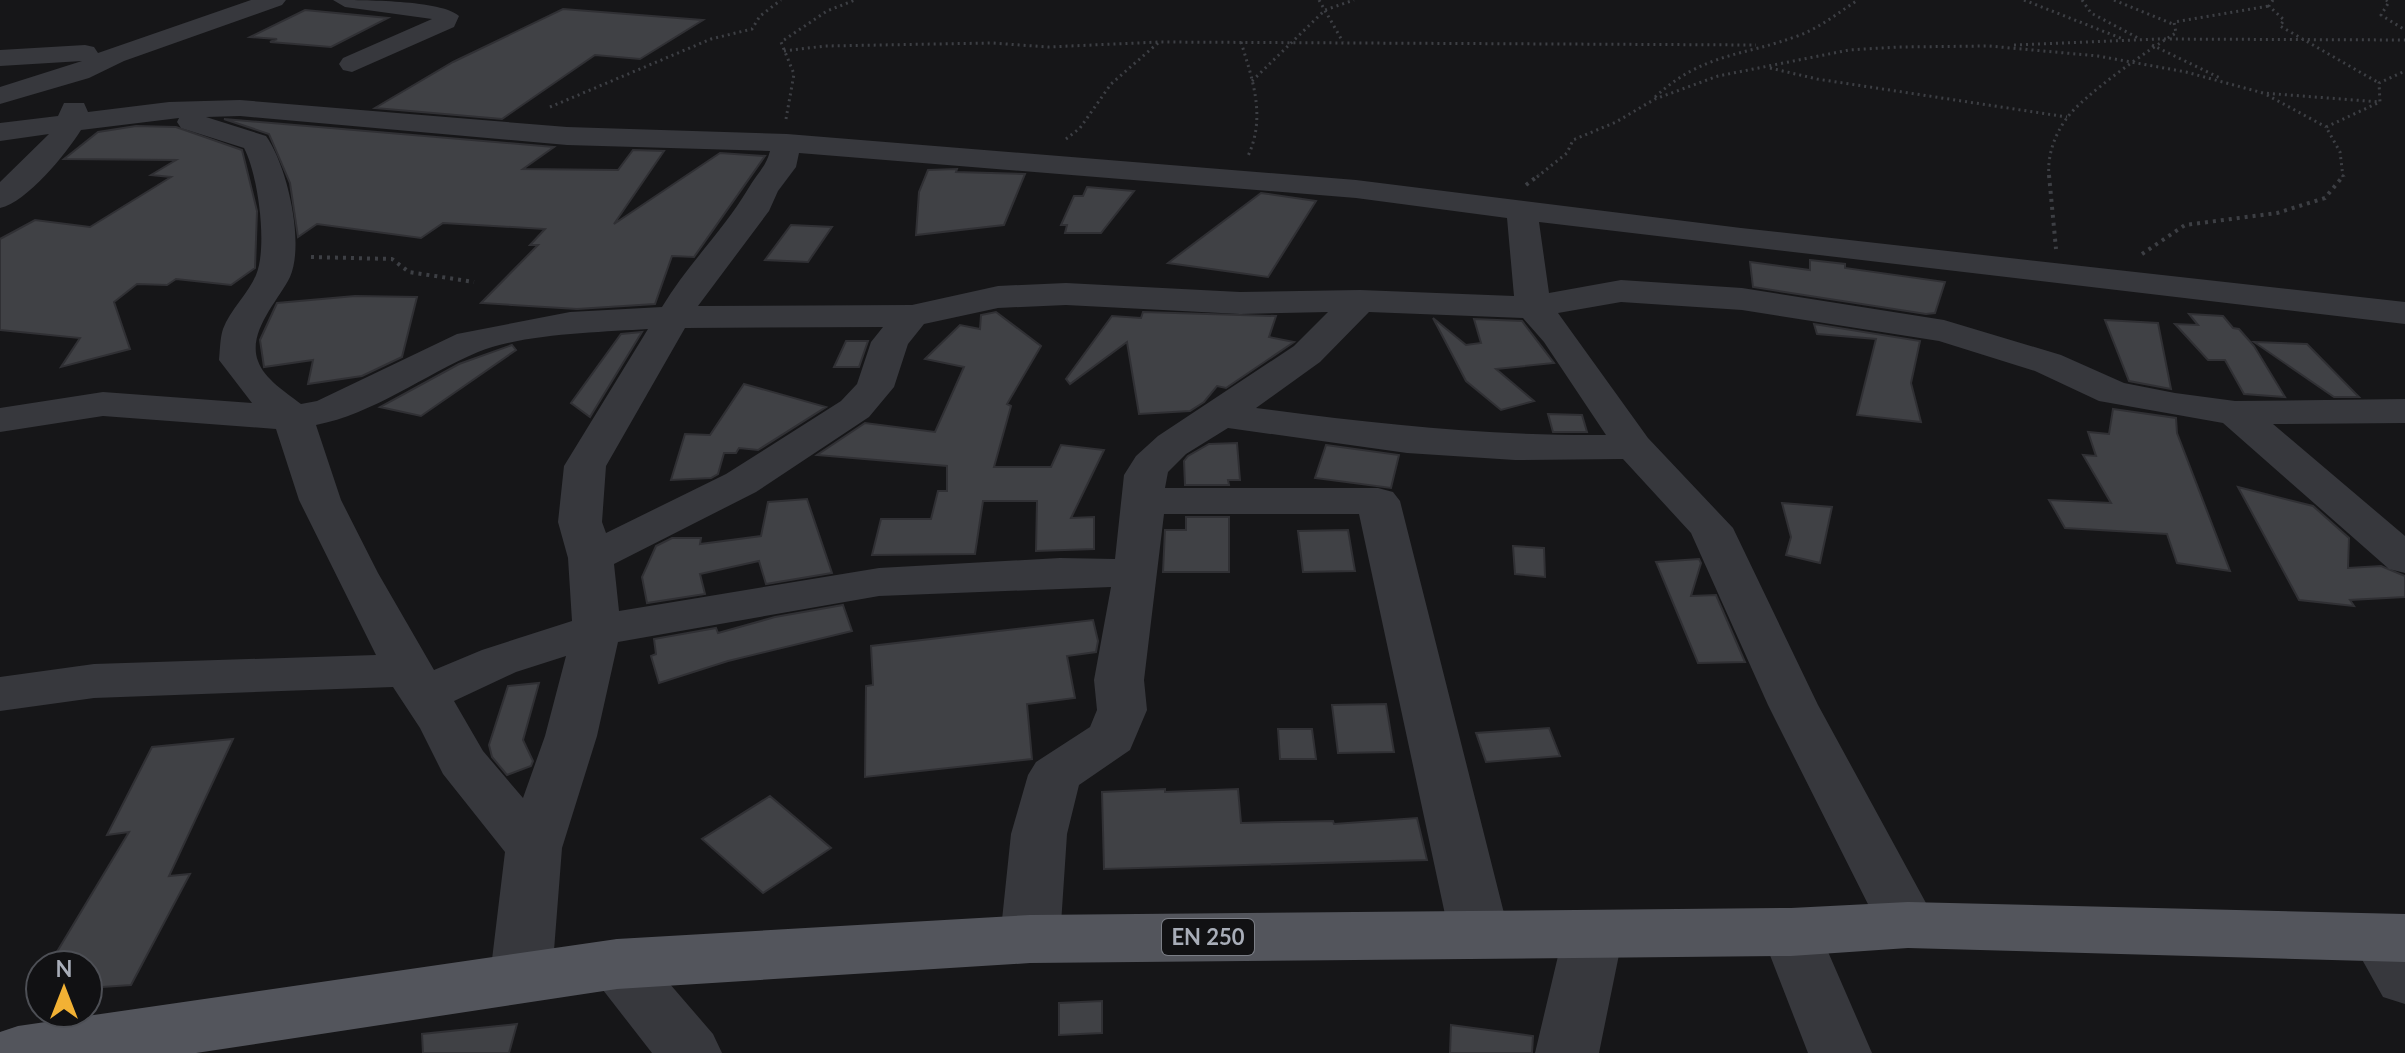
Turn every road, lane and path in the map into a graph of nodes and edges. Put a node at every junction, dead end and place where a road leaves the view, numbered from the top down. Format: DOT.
graph roads {
  1 [pos="274,0"];
  2 [pos="345,0"];
  3 [pos="781,0"];
  4 [pos="855,0"];
  5 [pos="1319,0"];
  6 [pos="1354,0"];
  7 [pos="1858,0"];
  8 [pos="2024,0"];
  9 [pos="2082,0"];
  10 [pos="2114,0"];
  11 [pos="2273,0"];
  12 [pos="2386,0"];
  13 [pos="2269,6"];
  14 [pos="1325,10"];
  15 [pos="2175,25"];
  16 [pos="2405,30"];
  17 [pos="2299,38"];
  18 [pos="2164,39"];
  19 [pos="2142,40"];
  20 [pos="2405,40"];
  21 [pos="2128,41"];
  22 [pos="1159,42"];
  23 [pos="1241,42"];
  24 [pos="1295,42"];
  25 [pos="1343,42"];
  26 [pos="1756,45"];
  27 [pos="1989,46"];
  28 [pos="2153,46"];
  29 [pos="784,51"];
  30 [pos="115,55"];
  31 [pos="0,58"];
  32 [pos="2134,63"];
  33 [pos="352,64"];
  34 [pos="1765,67"];
  35 [pos="2405,71"];
  36 [pos="80,72"];
  37 [pos="1252,81"];
  38 [pos="2379,83"];
  39 [pos="2242,87"];
  40 [pos="2263,93"];
  41 [pos="0,96"];
  42 [pos="1651,101"];
  43 [pos="2380,102"];
  44 [pos="138,113"];
  45 [pos="2067,117"];
  46 [pos="74,122"];
  47 [pos="2326,127"];
  48 [pos="498,130"];
  49 [pos="0,132"];
  50 [pos="787,143"];
  51 [pos="1035,163"];
  52 [pos="1221,177"];
  53 [pos="0,199"];
  54 [pos="1465,201"];
  55 [pos="1522,211"];
  56 [pos="274,256"];
  57 [pos="2040,271"];
  58 [pos="474,282"];
  59 [pos="2134,282"];
  60 [pos="1360,301"];
  61 [pos="1533,307"];
  62 [pos="2405,313"];
  63 [pos="912,316"];
  64 [pos="673,317"];
  65 [pos="2405,411"];
  66 [pos="2235,413"];
  67 [pos="1221,415"];
  68 [pos="293,418"];
  69 [pos="0,420"];
  70 [pos="1634,447"];
  71 [pos="1143,501"];
  72 [pos="591,558"];
  73 [pos="2405,559"];
  74 [pos="1136,573"];
  75 [pos="597,630"];
  76 [pos="416,682"];
  77 [pos="0,694"];
  78 [pos="534,848"];
  79 [pos="1908,925"];
  80 [pos="1791,932"];
  81 [pos="1479,933"];
  82 [pos="1593,935"];
  83 [pos="1030,939"];
  84 [pos="2397,952"];
  85 [pos="617,964"];
  86 [pos="521,976"];
  87 [pos="18,1053"];
  88 [pos="690,1053"];
  89 [pos="1567,1053"];
  90 [pos="1840,1053"];
  1 -- 30 [label="street"];
  2 -- 33 [label="street"];
  3 -- 48 [label="path"];
  4 -- 29 [label="path"];
  5 -- 14 [label="path"];
  6 -- 14 [label="path"];
  7 -- 26 [label="path"];
  8 -- 21 [label="path"];
  9 -- 19 [label="path"];
  10 -- 15 [label="path"];
  11 -- 13 [label="path"];
  12 -- 16 [label="path"];
  13 -- 15 [label="path"];
  13 -- 17 [label="path"];
  14 -- 24 [label="path"];
  14 -- 25 [label="path"];
  15 -- 18 [label="path"];
  17 -- 18 [label="path"];
  17 -- 20 [label="path"];
  17 -- 38 [label="path"];
  18 -- 19 [label="path"];
  18 -- 28 [label="path"];
  19 -- 21 [label="path"];
  19 -- 28 [label="path"];
  21 -- 27 [label="path"];
  22 -- 23 [label="path"];
  22 -- 29 [label="path"];
  22 -- 51 [label="path"];
  23 -- 24 [label="path"];
  23 -- 37 [label="path"];
  24 -- 25 [label="path"];
  24 -- 37 [label="path"];
  25 -- 26 [label="path"];
  26 -- 42 [label="path"];
  27 -- 32 [label="path"];
  27 -- 34 [label="path"];
  28 -- 32 [label="path"];
  28 -- 39 [label="path"];
  29 -- 50 [label="path"];
  30 -- 31 [label="street"];
  30 -- 36 [label="street"];
  32 -- 39 [label="path"];
  32 -- 45 [label="path"];
  34 -- 42 [label="path"];
  34 -- 45 [label="path"];
  35 -- 38 [label="path"];
  36 -- 41 [label="street"];
  36 -- 46 [label="street"];
  37 -- 52 [label="path"];
  38 -- 43 [label="path"];
  39 -- 40 [label="path"];
  40 -- 43 [label="path"];
  40 -- 47 [label="path"];
  42 -- 54 [label="path"];
  43 -- 47 [label="path"];
  44 -- 46 [label="street"];
  44 -- 48 [label="street"];
  44 -- 56 [label="street"];
  45 -- 57 [label="path"];
  46 -- 49 [label="street"];
  46 -- 53 [label="street"];
  47 -- 59 [label="path"];
  48 -- 50 [label="street"];
  50 -- 51 [label="street"];
  50 -- 64 [label="street"];
  51 -- 52 [label="street"];
  52 -- 54 [label="street"];
  54 -- 55 [label="street"];
  55 -- 57 [label="street"];
  55 -- 61 [label="street"];
  56 -- 58 [label="path"];
  56 -- 68 [label="street"];
  57 -- 59 [label="street"];
  59 -- 62 [label="street"];
  60 -- 61 [label="street"];
  60 -- 63 [label="street"];
  60 -- 67 [label="street"];
  61 -- 66 [label="street"];
  61 -- 70 [label="street"];
  63 -- 64 [label="street"];
  63 -- 72 [label="street"];
  64 -- 68 [label="street"];
  64 -- 72 [label="street"];
  65 -- 66 [label="street"];
  66 -- 73 [label="street"];
  67 -- 70 [label="street"];
  67 -- 71 [label="street"];
  68 -- 69 [label="street"];
  68 -- 76 [label="street"];
  70 -- 79 [label="street"];
  71 -- 74 [label="street"];
  71 -- 81 [label="street"];
  72 -- 75 [label="street"];
  74 -- 75 [label="street"];
  74 -- 83 [label="street"];
  75 -- 76 [label="street"];
  75 -- 78 [label="street"];
  76 -- 77 [label="street"];
  76 -- 78 [label="street"];
  78 -- 86 [label="street"];
  79 -- 80 [label="main road, EN 250"];
  79 -- 84 [label="main road, EN 250"];
  80 -- 82 [label="main road, EN 250"];
  80 -- 90 [label="street"];
  81 -- 82 [label="main road, EN 250"];
  81 -- 83 [label="main road, EN 250"];
  82 -- 89 [label="street"];
  83 -- 85 [label="main road, EN 250"];
  85 -- 86 [label="main road, EN 250"];
  85 -- 88 [label="street"];
  86 -- 87 [label="main road, EN 250"];
}
